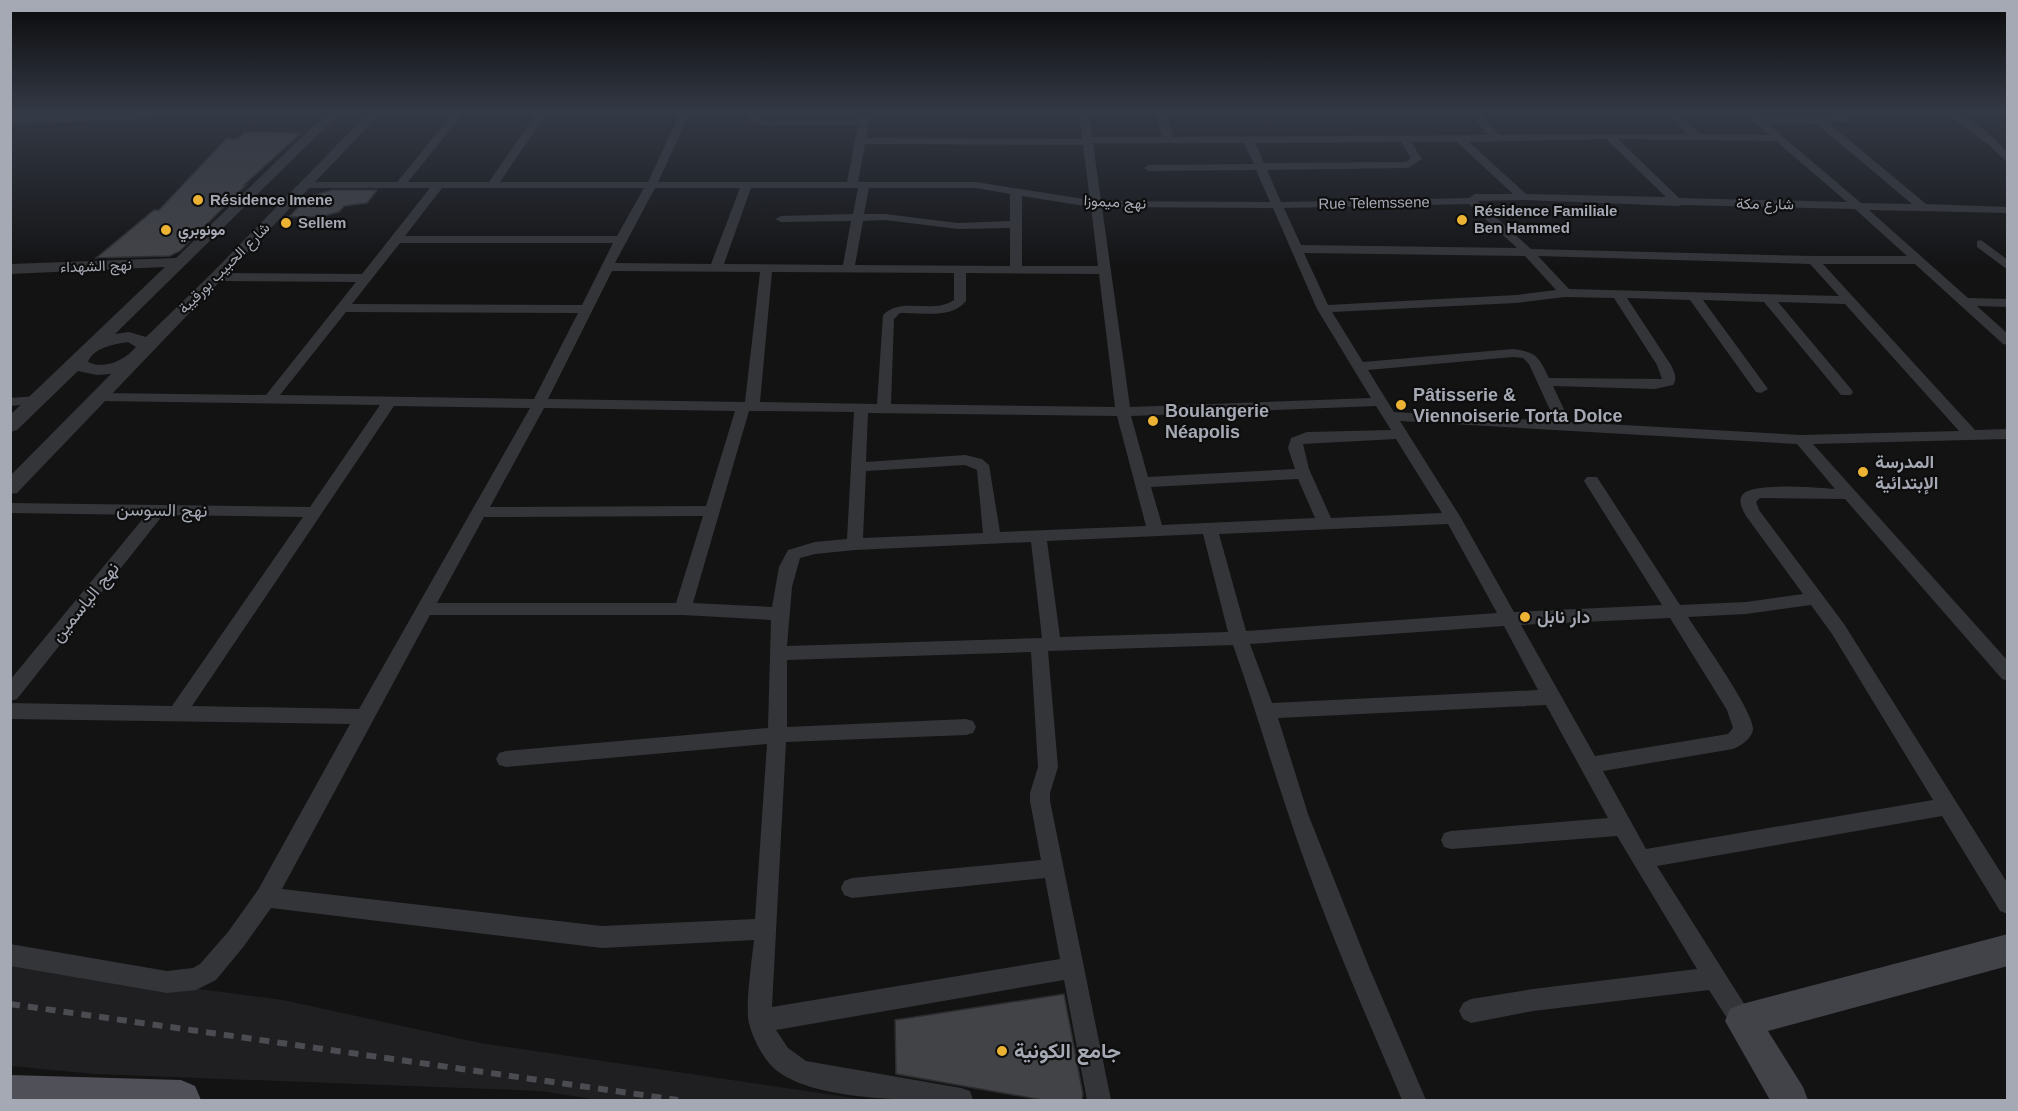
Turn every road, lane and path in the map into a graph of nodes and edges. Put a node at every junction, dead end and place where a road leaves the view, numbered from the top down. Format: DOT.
graph roads {
  1 [pos="283,163"];
  2 [pos="327,163"];
  3 [pos="418,163"];
  4 [pos="508,163"];
  5 [pos="662,163"];
  6 [pos="860,163"];
  7 [pos="1089,163"];
  8 [pos="1259,163"];
  9 [pos="1412,163"];
  10 [pos="1485,163"];
  11 [pos="1637,163"];
  12 [pos="1807,163"];
  13 [pos="1869,163"];
  14 [pos="1260,166"];
  15 [pos="1149,168"];
  16 [pos="306,185"];
  17 [pos="400,185"];
  18 [pos="438,186"];
  19 [pos="492,186"];
  20 [pos="651,186"];
  21 [pos="746,186"];
  22 [pos="858,186"];
  23 [pos="1016,190"];
  24 [pos="1523,198"];
  25 [pos="1472,201"];
  26 [pos="1678,203"];
  27 [pos="1094,204"];
  28 [pos="1277,205"];
  29 [pos="1858,206"];
  30 [pos="1923,208"];
  31 [pos="2007,210"];
  32 [pos="859,217"];
  33 [pos="782,219"];
  34 [pos="1016,224"];
  35 [pos="396,239"];
  36 [pos="621,240"];
  37 [pos="1981,244"];
  38 [pos="1296,249"];
  39 [pos="1528,252"];
  40 [pos="1813,260"];
  41 [pos="1916,260"];
  42 [pos="183,262"];
  43 [pos="2007,266"];
  44 [pos="609,267"];
  45 [pos="716,268"];
  46 [pos="766,268"];
  47 [pos="10,269"];
  48 [pos="848,269"];
  49 [pos="960,269"];
  50 [pos="1016,270"];
  51 [pos="1104,270"];
  52 [pos="217,277"];
  53 [pos="366,278"];
  54 [pos="1565,293"];
  55 [pos="1618,294"];
  56 [pos="1693,296"];
  57 [pos="1767,298"];
  58 [pos="1850,300"];
  59 [pos="1963,302"];
  60 [pos="2007,303"];
  61 [pos="341,308"];
  62 [pos="586,309"];
  63 [pos="1323,309"];
  64 [pos="2007,341"];
  65 [pos="86,353"];
  66 [pos="139,353"];
  67 [pos="1358,367"];
  68 [pos="1544,382"];
  69 [pos="1761,389"];
  70 [pos="1846,392"];
  71 [pos="100,397"];
  72 [pos="271,398"];
  73 [pos="37,400"];
  74 [pos="390,401"];
  75 [pos="10,402"];
  76 [pos="539,404"];
  77 [pos="747,407"];
  78 [pos="861,409"];
  79 [pos="884,409"];
  80 [pos="1384,409"];
  81 [pos="1123,412"];
  82 [pos="10,426"];
  83 [pos="1565,427"];
  84 [pos="1400,434"];
  85 [pos="1970,434"];
  86 [pos="2007,434"];
  87 [pos="1801,440"];
  88 [pos="859,467"];
  89 [pos="1304,474"];
  90 [pos="1592,481"];
  91 [pos="1142,482"];
  92 [pos="10,489"];
  93 [pos="1849,494"];
  94 [pos="10,508"];
  95 [pos="159,510"];
  96 [pos="711,511"];
  97 [pos="314,512"];
  98 [pos="479,512"];
  99 [pos="1453,518"];
  100 [pos="1326,522"];
  101 [pos="1209,527"];
  102 [pos="1155,529"];
  103 [pos="1038,535"];
  104 [pos="992,537"];
  105 [pos="855,544"];
  106 [pos="1817,598"];
  107 [pos="425,609"];
  108 [pos="683,609"];
  109 [pos="1675,611"];
  110 [pos="780,614"];
  111 [pos="1509,619"];
  112 [pos="1239,639"];
  113 [pos="1045,644"];
  114 [pos="778,652"];
  115 [pos="2001,656"];
  116 [pos="2007,674"];
  117 [pos="10,694"];
  118 [pos="1552,697"];
  119 [pos="10,711"];
  120 [pos="1266,711"];
  121 [pos="177,714"];
  122 [pos="364,717"];
  123 [pos="966,727"];
  124 [pos="777,735"];
  125 [pos="506,759"];
  126 [pos="1591,765"];
  127 [pos="1947,806"];
  128 [pos="1624,826"];
  129 [pos="1451,840"];
  130 [pos="1641,859"];
  131 [pos="1053,868"];
  132 [pos="852,888"];
  133 [pos="266,897"];
  134 [pos="2007,904"];
  135 [pos="765,929"];
  136 [pos="2006,953"];
  137 [pos="10,955"];
  138 [pos="1072,968"];
  139 [pos="1714,978"];
  140 [pos="1471,1011"];
  141 [pos="1742,1021"];
  142 [pos="760,1022"];
  143 [pos="10,1095"];
  144 [pos="181,1101"];
  145 [pos="961,1101"];
  146 [pos="1099,1101"];
  147 [pos="1414,1101"];
  148 [pos="1790,1101"];
  1 -- 42 [label="street, شارع الحبيب بورقيبة"];
  2 -- 16 [label="street, شارع الحبيب بورقيبة"];
  3 -- 17 [label="street"];
  4 -- 19 [label="street"];
  5 -- 20 [label="street"];
  6 -- 22 [label="street"];
  7 -- 27 [label="street"];
  8 -- 14 [label="street"];
  9 -- 14 [label="street"];
  10 -- 24 [label="street"];
  11 -- 26 [label="street"];
  12 -- 29 [label="street"];
  13 -- 30 [label="street"];
  14 -- 15 [label="street"];
  14 -- 28 [label="street"];
  16 -- 17 [label="street, نهج ميموزا"];
  16 -- 52 [label="street, شارع الحبيب بورقيبة"];
  17 -- 18 [label="street, نهج ميموزا"];
  18 -- 19 [label="street, نهج ميموزا"];
  18 -- 35 [label="street"];
  19 -- 20 [label="street, نهج ميموزا"];
  20 -- 21 [label="street, نهج ميموزا"];
  20 -- 36 [label="street"];
  21 -- 22 [label="street, نهج ميموزا"];
  21 -- 45 [label="street"];
  22 -- 23 [label="street, نهج ميموزا"];
  22 -- 32 [label="street"];
  23 -- 27 [label="street, نهج ميموزا"];
  23 -- 34 [label="street"];
  24 -- 25 [label="street, Rue Telemssene"];
  24 -- 26 [label="street, شارع مكة"];
  25 -- 28 [label="street, Rue Telemssene"];
  25 -- 39 [label="street"];
  26 -- 29 [label="street, شارع مكة"];
  27 -- 28 [label="street, نهج ميموزا"];
  27 -- 51 [label="street"];
  28 -- 38 [label="street"];
  29 -- 30 [label="street, شارع مكة"];
  29 -- 41 [label="street"];
  30 -- 31 [label="street, شارع مكة"];
  32 -- 33 [label="street"];
  32 -- 34 [label="street"];
  32 -- 48 [label="street"];
  34 -- 50 [label="street"];
  35 -- 36 [label="street"];
  35 -- 53 [label="street"];
  36 -- 44 [label="street"];
  37 -- 43 [label="street"];
  38 -- 39 [label="street"];
  38 -- 63 [label="street"];
  39 -- 40 [label="street"];
  39 -- 54 [label="street"];
  40 -- 41 [label="street"];
  40 -- 58 [label="street"];
  41 -- 59 [label="street"];
  42 -- 47 [label="street, نهج الشهداء"];
  42 -- 65 [label="street, شارع الحبيب بورقيبة"];
  44 -- 45 [label="street"];
  44 -- 62 [label="street"];
  45 -- 46 [label="street"];
  46 -- 48 [label="street"];
  46 -- 77 [label="street"];
  48 -- 49 [label="street"];
  49 -- 50 [label="street"];
  49 -- 79 [label="street"];
  50 -- 51 [label="street"];
  51 -- 81 [label="street"];
  52 -- 53 [label="street"];
  52 -- 66 [label="street, شارع الحبيب بورقيبة"];
  53 -- 61 [label="street"];
  54 -- 55 [label="street"];
  54 -- 63 [label="street"];
  55 -- 56 [label="street"];
  55 -- 68 [label="street"];
  56 -- 57 [label="street"];
  56 -- 69 [label="street"];
  57 -- 58 [label="street"];
  57 -- 70 [label="street"];
  58 -- 85 [label="street"];
  59 -- 60 [label="street"];
  59 -- 64 [label="street"];
  61 -- 62 [label="street"];
  61 -- 72 [label="street"];
  62 -- 76 [label="street"];
  63 -- 67 [label="street"];
  65 -- 66 [label="street"];
  65 -- 66 [label="street"];
  65 -- 73 [label="street, شارع الحبيب بورقيبة"];
  66 -- 71 [label="street, شارع الحبيب بورقيبة"];
  67 -- 68 [label="street"];
  67 -- 80 [label="street"];
  68 -- 83 [label="street"];
  71 -- 72 [label="street"];
  71 -- 92 [label="street, شارع الحبيب بورقيبة"];
  72 -- 74 [label="street"];
  73 -- 75 [label="street"];
  73 -- 82 [label="street, شارع الحبيب بورقيبة"];
  74 -- 76 [label="street"];
  74 -- 97 [label="street"];
  76 -- 77 [label="street"];
  76 -- 98 [label="street"];
  77 -- 78 [label="street"];
  77 -- 96 [label="street"];
  78 -- 79 [label="street"];
  78 -- 88 [label="street"];
  79 -- 81 [label="street"];
  80 -- 81 [label="street"];
  80 -- 83 [label="street"];
  80 -- 84 [label="street"];
  81 -- 91 [label="street"];
  83 -- 87 [label="street"];
  84 -- 89 [label="street"];
  84 -- 99 [label="street"];
  85 -- 86 [label="street"];
  85 -- 87 [label="street"];
  87 -- 93 [label="street"];
  88 -- 104 [label="street"];
  88 -- 105 [label="street"];
  89 -- 91 [label="street"];
  89 -- 100 [label="street"];
  90 -- 109 [label="street"];
  91 -- 102 [label="street"];
  93 -- 106 [label="street"];
  93 -- 115 [label="street"];
  94 -- 95 [label="street, نهج السوسن"];
  95 -- 97 [label="street, نهج السوسن"];
  95 -- 117 [label="street, نهج الياسمين"];
  96 -- 98 [label="street"];
  96 -- 108 [label="street"];
  97 -- 121 [label="street"];
  98 -- 107 [label="street"];
  99 -- 100 [label="street"];
  99 -- 111 [label="street"];
  100 -- 101 [label="street"];
  101 -- 102 [label="street"];
  101 -- 112 [label="street"];
  102 -- 103 [label="street"];
  103 -- 104 [label="street"];
  103 -- 113 [label="street"];
  104 -- 105 [label="street"];
  105 -- 110 [label="street"];
  106 -- 109 [label="street"];
  106 -- 127 [label="street"];
  107 -- 108 [label="street"];
  107 -- 122 [label="street"];
  108 -- 110 [label="street"];
  109 -- 111 [label="street"];
  109 -- 126 [label="street"];
  110 -- 114 [label="street"];
  111 -- 112 [label="street"];
  111 -- 118 [label="street"];
  112 -- 113 [label="street"];
  112 -- 120 [label="street"];
  113 -- 114 [label="street"];
  113 -- 131 [label="street"];
  114 -- 124 [label="street"];
  115 -- 116 [label="street"];
  118 -- 120 [label="street"];
  118 -- 126 [label="street"];
  119 -- 121 [label="street"];
  120 -- 147 [label="street"];
  121 -- 122 [label="street"];
  122 -- 133 [label="street"];
  123 -- 124 [label="street"];
  124 -- 125 [label="street"];
  124 -- 135 [label="street"];
  126 -- 128 [label="street"];
  127 -- 130 [label="street"];
  127 -- 134 [label="street"];
  128 -- 129 [label="street"];
  128 -- 130 [label="street"];
  130 -- 139 [label="street"];
  131 -- 132 [label="street"];
  131 -- 138 [label="street"];
  133 -- 135 [label="street"];
  133 -- 137 [label="street"];
  135 -- 142 [label="street"];
  136 -- 141 [label="main road"];
  138 -- 142 [label="street"];
  138 -- 146 [label="street"];
  139 -- 140 [label="street"];
  139 -- 141 [label="street"];
  141 -- 148 [label="main road"];
  142 -- 145 [label="street"];
  143 -- 144 [label="main road"];
}
